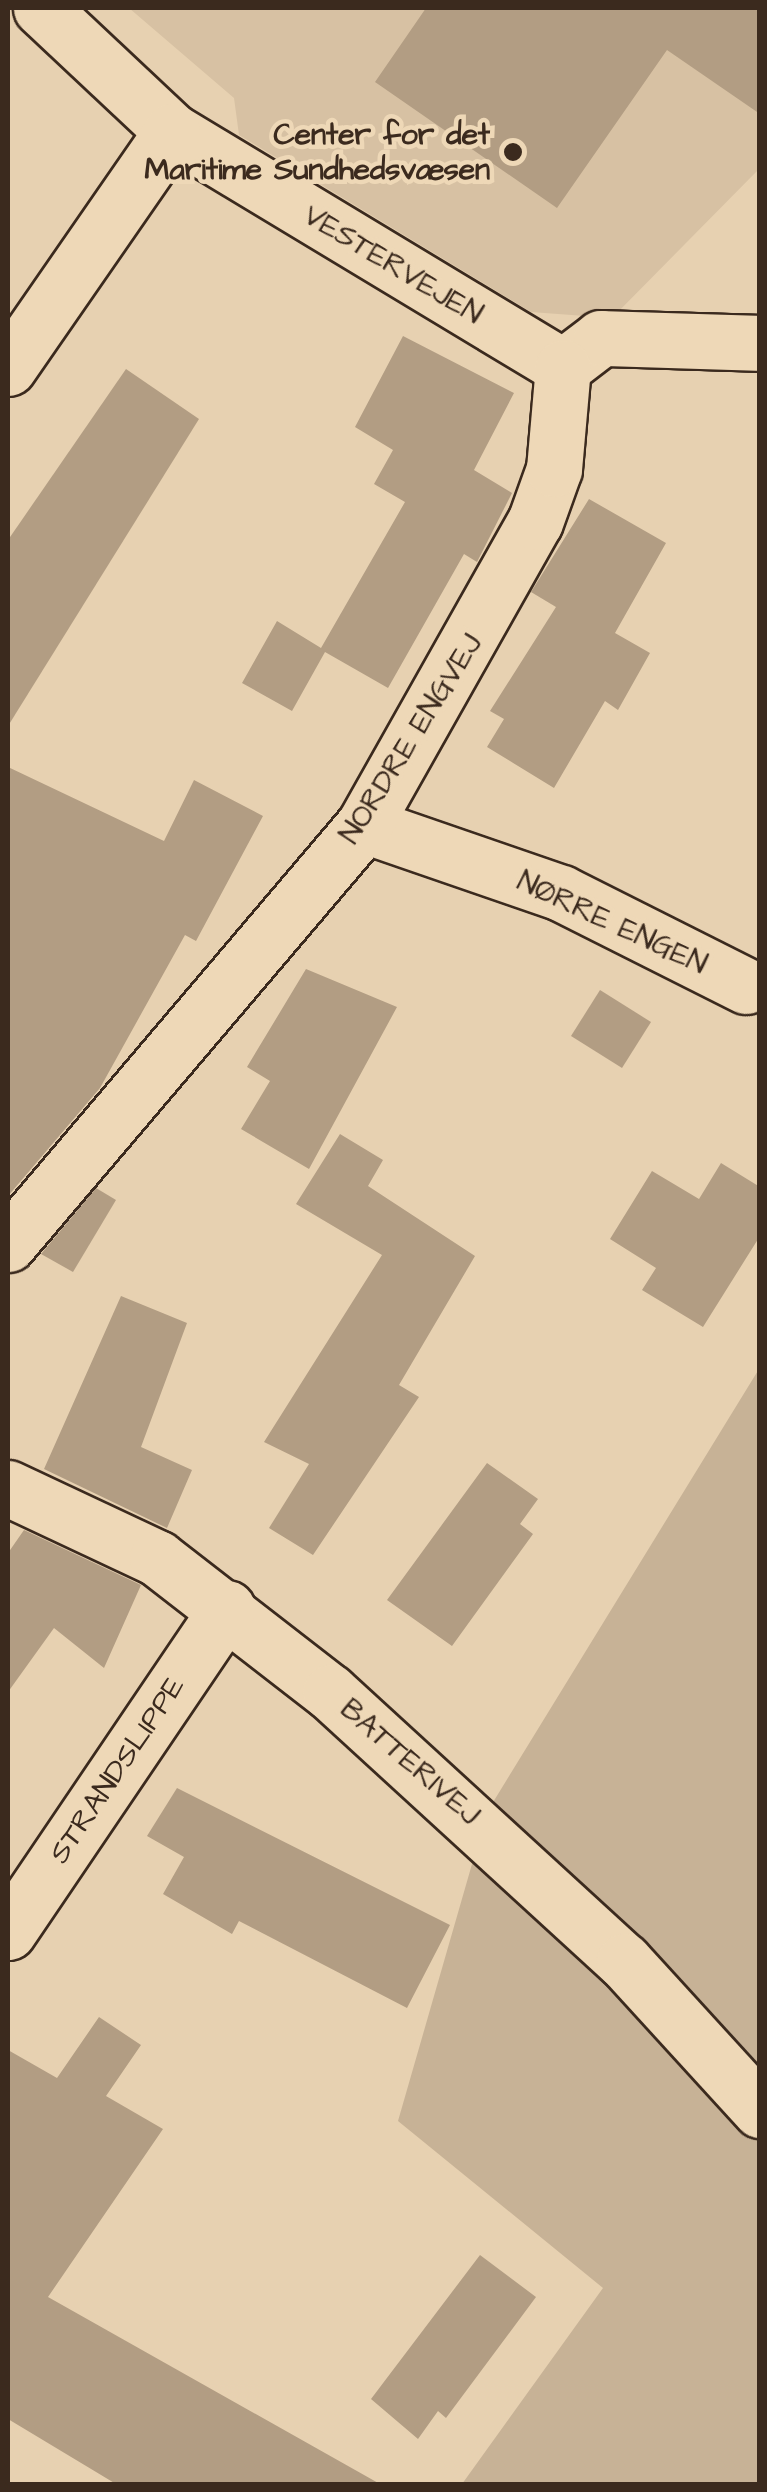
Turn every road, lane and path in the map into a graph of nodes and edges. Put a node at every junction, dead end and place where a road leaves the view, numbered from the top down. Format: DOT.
graph roads {
  1 [pos="41,8"];
  2 [pos="172,132"];
  3 [pos="760,343"];
  4 [pos="564,367"];
  5 [pos="8,368"];
  6 [pos="364,825"];
  7 [pos="746,986"];
  8 [pos="8,1244"];
  9 [pos="8,1488"];
  10 [pos="227,1608"];
  11 [pos="8,1932"];
  12 [pos="759,2115"];
  1 -- 2 [label="street, VESTERVEJEN"];
  2 -- 4 [label="street, VESTERVEJEN"];
  2 -- 5 [label="street"];
  3 -- 4 [label="street"];
  4 -- 6 [label="street, NORDRE ENGVEJ"];
  6 -- 7 [label="street, NØRRE ENGEN"];
  6 -- 8 [label="street, NORDRE ENGVEJ"];
  9 -- 10 [label="street, BATTERIVEJ"];
  10 -- 11 [label="street, STRANDSLIPPE"];
  10 -- 12 [label="street, BATTERIVEJ"];
}
